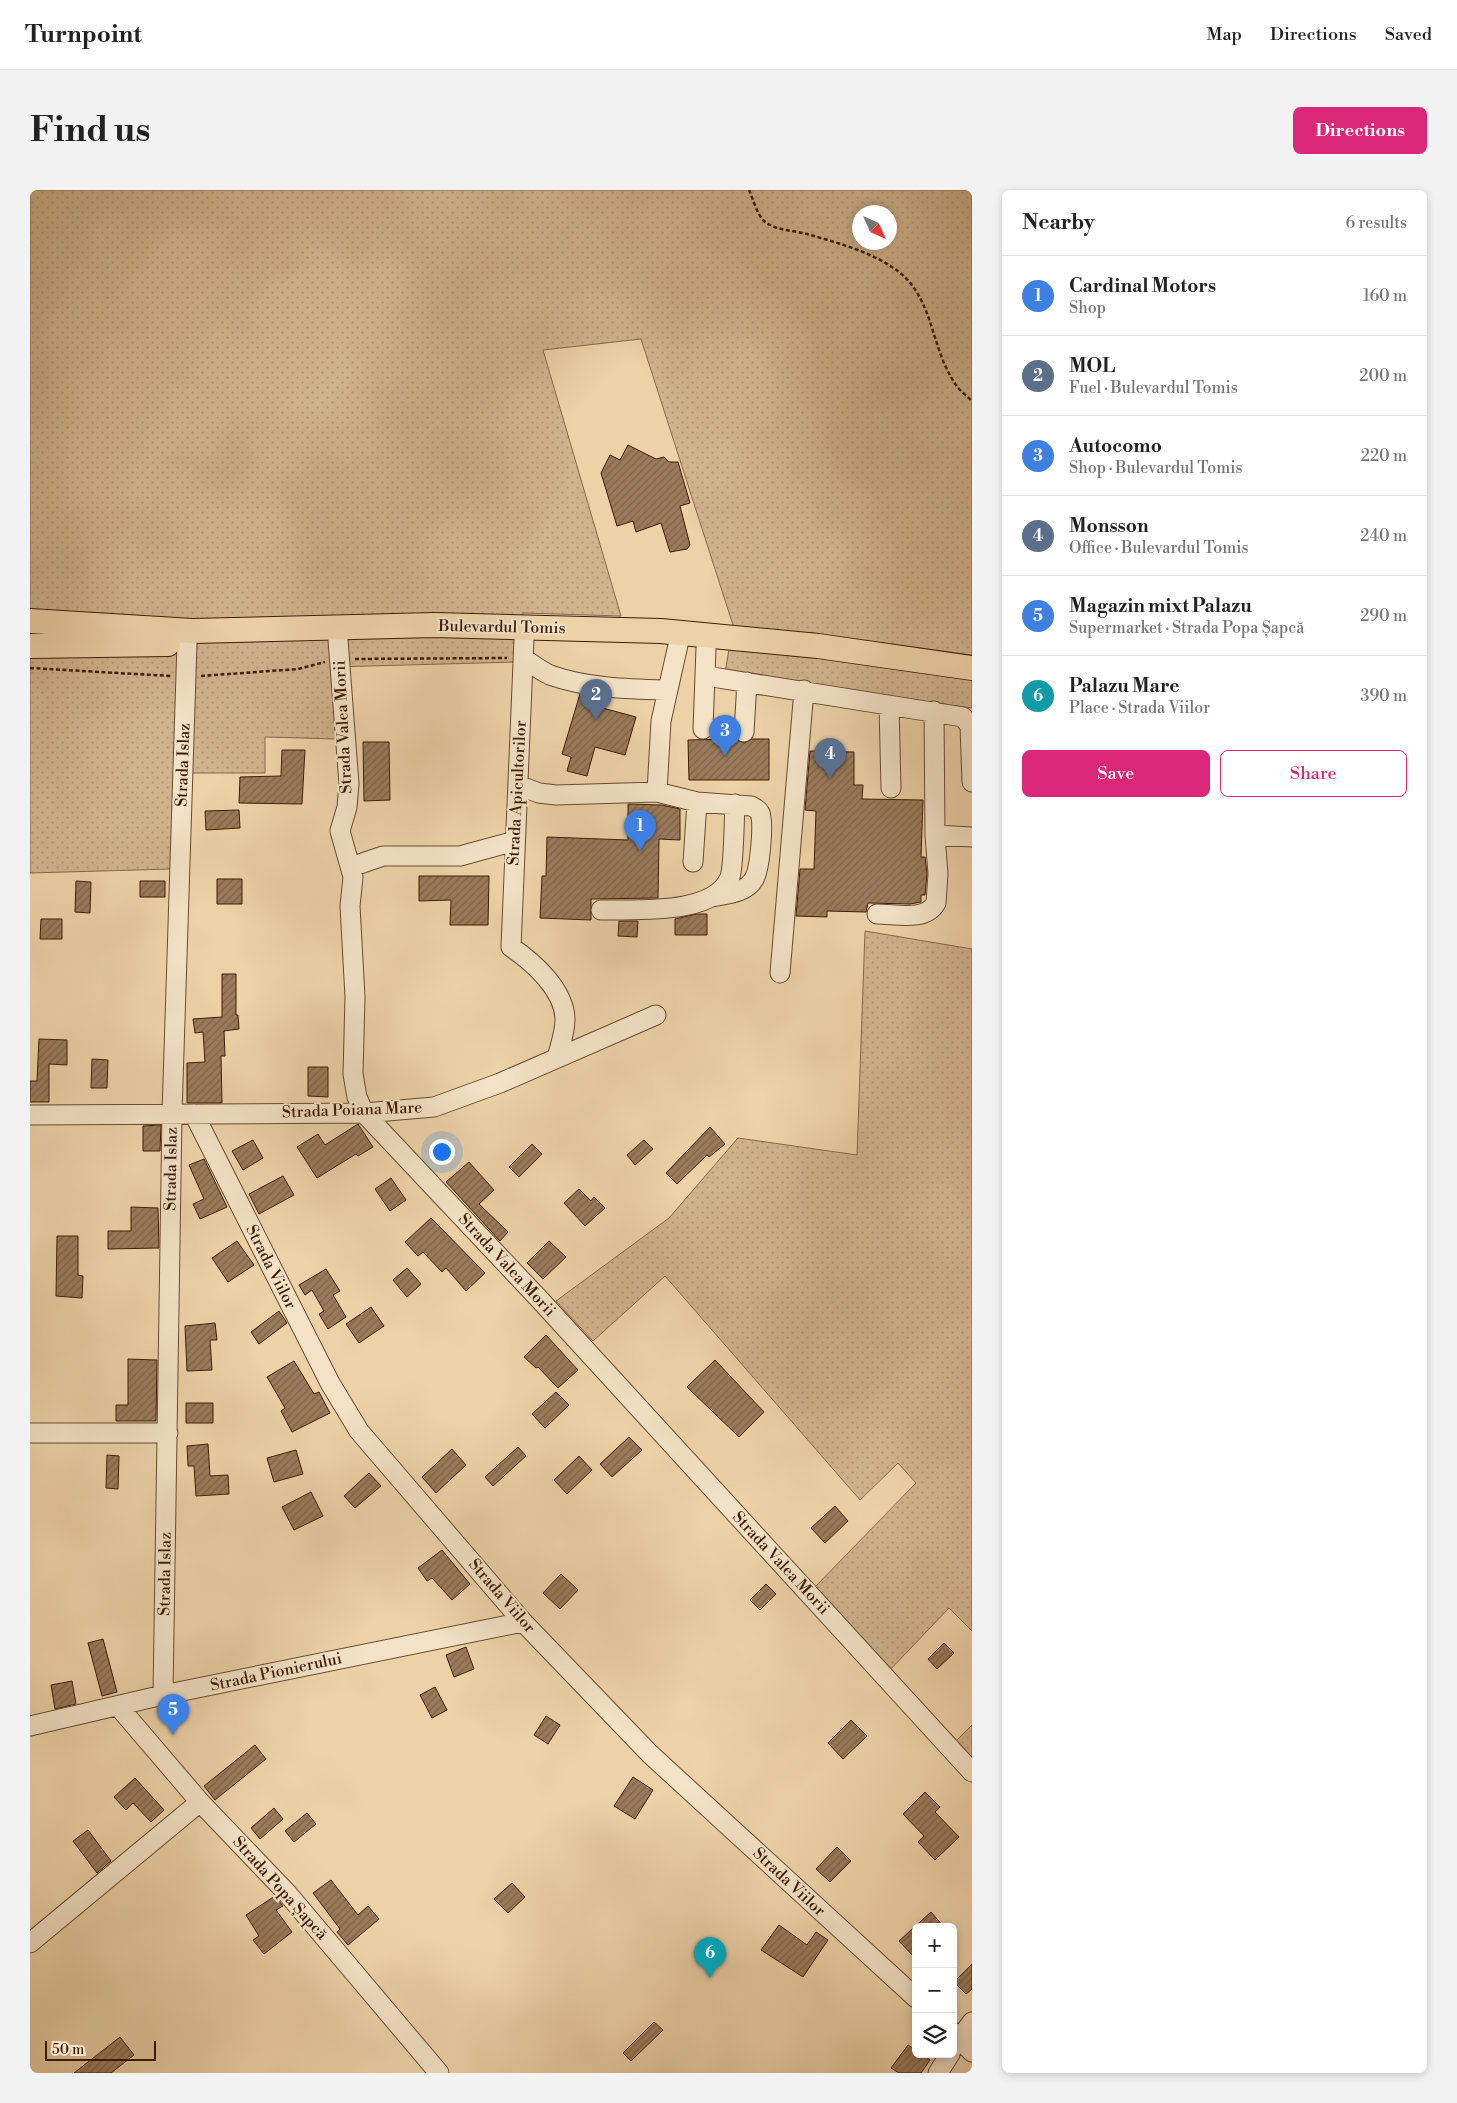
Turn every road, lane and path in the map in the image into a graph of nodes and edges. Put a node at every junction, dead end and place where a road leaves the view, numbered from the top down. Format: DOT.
graph roads {
  1 [pos="749,190"];
  2 [pos="972,401"];
  3 [pos="30,621"];
  4 [pos="187,643"];
  5 [pos="678,645"];
  6 [pos="30,646"];
  7 [pos="706,648"];
  8 [pos="339,649"];
  9 [pos="524,649"];
  10 [pos="30,668"];
  11 [pos="972,668"];
  12 [pos="706,676"];
  13 [pos="186,677"];
  14 [pos="972,681"];
  15 [pos="747,682"];
  16 [pos="667,690"];
  17 [pos="804,690"];
  18 [pos="889,705"];
  19 [pos="934,711"];
  20 [pos="703,729"];
  21 [pos="744,732"];
  22 [pos="972,782"];
  23 [pos="518,785"];
  24 [pos="891,788"];
  25 [pos="657,792"];
  26 [pos="697,802"];
  27 [pos="735,804"];
  28 [pos="935,835"];
  29 [pos="972,837"];
  30 [pos="515,841"];
  31 [pos="693,862"];
  32 [pos="351,868"];
  33 [pos="712,897"];
  34 [pos="601,910"];
  35 [pos="877,914"];
  36 [pos="780,973"];
  37 [pos="656,1015"];
  38 [pos="557,1058"];
  39 [pos="364,1113"];
  40 [pos="172,1114"];
  41 [pos="194,1114"];
  42 [pos="30,1115"];
  43 [pos="168,1433"];
  44 [pos="30,1434"];
  45 [pos="524,1622"];
  46 [pos="163,1696"];
  47 [pos="118,1706"];
  48 [pos="30,1726"];
  49 [pos="972,1772"];
  50 [pos="200,1802"];
  51 [pos="30,1943"];
  52 [pos="912,1994"];
  53 [pos="972,2022"];
  54 [pos="957,2037"];
  55 [pos="957,2041"];
  56 [pos="972,2052"];
  57 [pos="947,2058"];
  58 [pos="439,2073"];
  59 [pos="938,2073"];
  1 -- 2 [label="path"];
  3 -- 11 [label="main road, Bulevardul Tomis"];
  4 -- 6 [label="main road, Bulevardul Tomis"];
  4 -- 8 [label="main road, Bulevardul Tomis"];
  4 -- 13 [label="street, Strada Islaz"];
  5 -- 7 [label="main road, Bulevardul Tomis"];
  5 -- 9 [label="main road, Bulevardul Tomis"];
  5 -- 16 [label="street"];
  7 -- 12 [label="street"];
  7 -- 14 [label="main road, Bulevardul Tomis"];
  8 -- 9 [label="main road, Bulevardul Tomis"];
  8 -- 9 [label="path"];
  8 -- 13 [label="path"];
  8 -- 32 [label="street, Strada Valea Morii"];
  9 -- 16 [label="street"];
  9 -- 23 [label="street, Strada Apicultorilor"];
  10 -- 13 [label="path"];
  12 -- 15 [label="street"];
  12 -- 20 [label="street"];
  13 -- 40 [label="street, Strada Islaz"];
  15 -- 17 [label="street"];
  15 -- 21 [label="street"];
  16 -- 25 [label="street"];
  17 -- 18 [label="street"];
  17 -- 36 [label="street"];
  18 -- 19 [label="street"];
  18 -- 24 [label="street"];
  19 -- 22 [label="street"];
  19 -- 28 [label="street"];
  23 -- 25 [label="street"];
  23 -- 30 [label="street, Strada Apicultorilor"];
  25 -- 26 [label="street"];
  26 -- 27 [label="street"];
  26 -- 31 [label="street"];
  27 -- 33 [label="street"];
  27 -- 33 [label="street"];
  28 -- 29 [label="street"];
  28 -- 35 [label="street"];
  30 -- 32 [label="street"];
  30 -- 38 [label="street, Strada Apicultorilor"];
  32 -- 39 [label="street, Strada Valea Morii"];
  33 -- 34 [label="street"];
  37 -- 38 [label="street, Strada Poiana Mare"];
  38 -- 39 [label="street, Strada Poiana Mare"];
  39 -- 41 [label="street, Strada Poiana Mare"];
  39 -- 49 [label="street, Strada Valea Morii"];
  40 -- 41 [label="street, Strada Poiana Mare"];
  40 -- 42 [label="street, Strada Poiana Mare"];
  40 -- 43 [label="street, Strada Islaz"];
  41 -- 45 [label="street, Strada Viilor"];
  43 -- 44 [label="street"];
  43 -- 46 [label="street, Strada Islaz"];
  45 -- 46 [label="street, Strada Pionierului"];
  45 -- 52 [label="street, Strada Viilor"];
  46 -- 47 [label="street, Strada Pionierului"];
  47 -- 48 [label="street, Strada Pionierului"];
  47 -- 50 [label="street, Strada Popa Șapcă"];
  50 -- 51 [label="street"];
  50 -- 58 [label="street, Strada Popa Șapcă"];
  53 -- 54 [label="street"];
  55 -- 56 [label="street"];
  57 -- 59 [label="street"];
}
